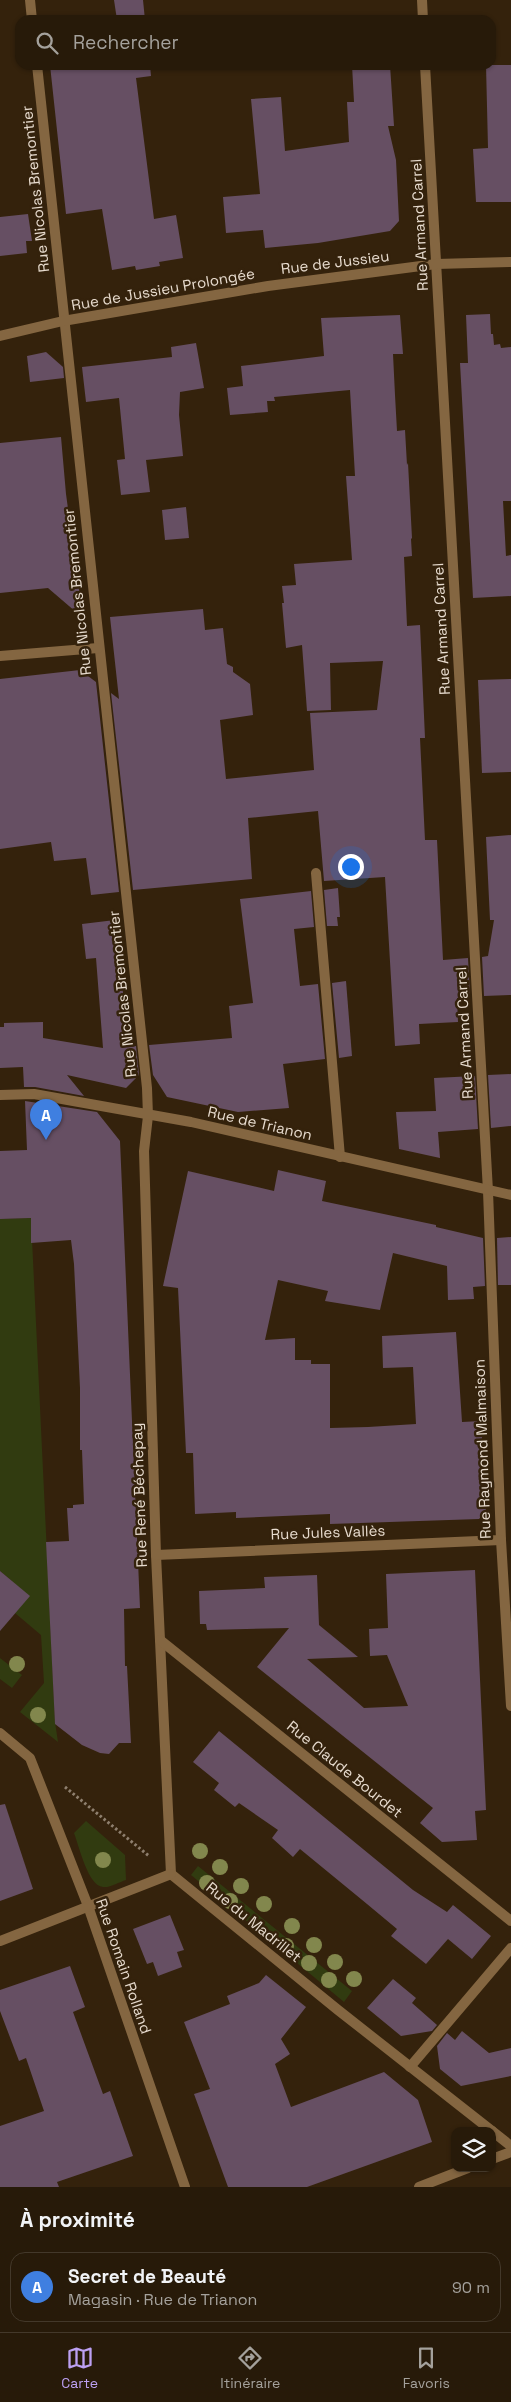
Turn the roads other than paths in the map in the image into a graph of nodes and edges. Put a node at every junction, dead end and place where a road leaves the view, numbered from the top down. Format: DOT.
graph roads {
  1 [pos="30,0"];
  2 [pos="422,0"];
  3 [pos="32,15"];
  4 [pos="423,15"];
  5 [pos="38,70"];
  6 [pos="425,70"];
  7 [pos="511,262"];
  8 [pos="436,264"];
  9 [pos="268,286"];
  10 [pos="63,321"];
  11 [pos="0,336"];
  12 [pos="98,648"];
  13 [pos="0,656"];
  14 [pos="316,873"];
  15 [pos="0,1095"];
  16 [pos="148,1116"];
  17 [pos="340,1157"];
  18 [pos="488,1191"];
  19 [pos="511,1195"];
  20 [pos="501,1540"];
  21 [pos="156,1555"];
  22 [pos="160,1640"];
  23 [pos="511,1706"];
  24 [pos="0,1733"];
  25 [pos="171,1874"];
  26 [pos="88,1906"];
  27 [pos="511,1920"];
  28 [pos="0,1941"];
  29 [pos="511,1948"];
  30 [pos="410,2067"];
  31 [pos="487,2127"];
  32 [pos="496,2134"];
  33 [pos="511,2146"];
  34 [pos="511,2152"];
  35 [pos="496,2158"];
  36 [pos="458,2172"];
  37 [pos="185,2187"];
  38 [pos="419,2187"];
  1 -- 3 [label="street"];
  2 -- 4 [label="street"];
  5 -- 10 [label="street, Rue Nicolas Bremontier"];
  6 -- 8 [label="street, Rue Armand Carrel"];
  7 -- 8 [label="street, Rue de Jussieu"];
  8 -- 9 [label="street, Rue de Jussieu"];
  8 -- 18 [label="street, Rue Armand Carrel"];
  9 -- 10 [label="street, Rue de Jussieu Prolongée"];
  10 -- 11 [label="street"];
  10 -- 12 [label="street, Rue Nicolas Bremontier"];
  12 -- 13 [label="street"];
  12 -- 16 [label="street, Rue Nicolas Bremontier"];
  14 -- 17 [label="street"];
  15 -- 16 [label="street, Rue de Trianon"];
  16 -- 17 [label="street, Rue de Trianon"];
  16 -- 21 [label="street, Rue René Béchepay"];
  17 -- 18 [label="street, Rue de Trianon"];
  18 -- 19 [label="street, Rue de Trianon"];
  18 -- 20 [label="street, Rue Raymond Malmaison"];
  20 -- 21 [label="street, Rue Jules Vallès"];
  20 -- 23 [label="street, Rue Raymond Malmaison"];
  21 -- 22 [label="street, Rue René Béchepay"];
  22 -- 25 [label="street, Rue René Béchepay"];
  22 -- 27 [label="street, Rue Claude Bourdet"];
  24 -- 26 [label="street, Rue Romain Rolland"];
  25 -- 26 [label="street"];
  25 -- 30 [label="street, Rue du Madrillet"];
  26 -- 28 [label="street"];
  26 -- 37 [label="street, Rue Romain Rolland"];
  29 -- 30 [label="street"];
  30 -- 31 [label="street, Rue du Madrillet"];
  32 -- 33 [label="street, Rue du Madrillet"];
  34 -- 35 [label="street"];
  36 -- 38 [label="street"];
}
